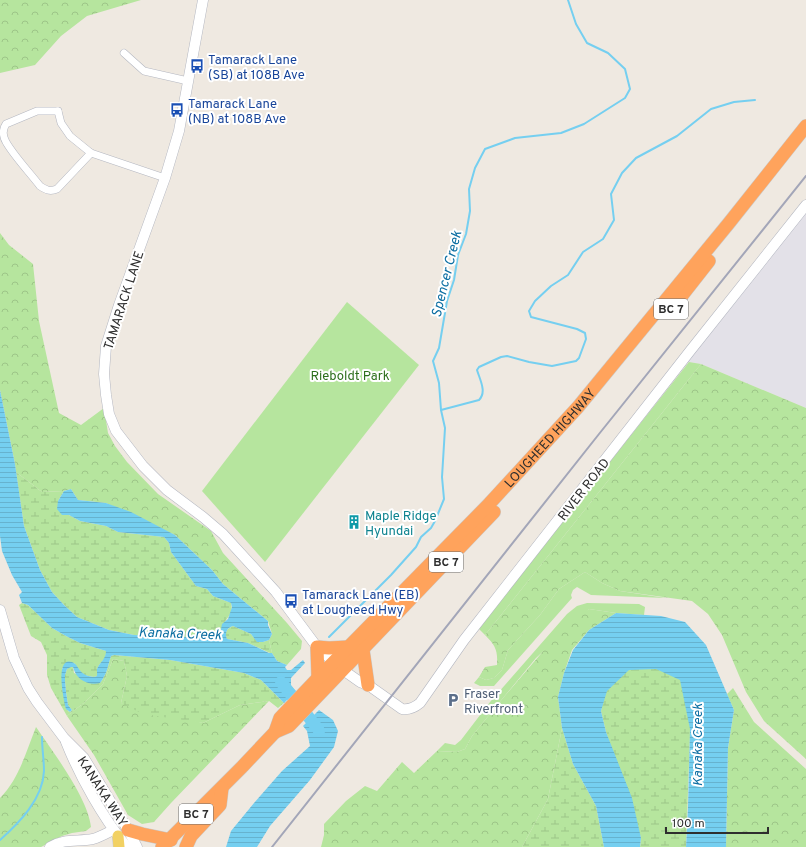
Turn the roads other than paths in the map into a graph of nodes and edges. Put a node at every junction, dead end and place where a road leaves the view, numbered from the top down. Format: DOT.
graph roads {
  1 [pos="203,0"];
  2 [pos="124,53"];
  3 [pos="188,81"];
  4 [pos="806,126"];
  5 [pos="806,139"];
  6 [pos="91,153"];
  7 [pos="164,178"];
  8 [pos="806,205"];
  9 [pos="0,610"];
  10 [pos="317,647"];
  11 [pos="348,647"];
  12 [pos="363,650"];
  13 [pos="338,666"];
  14 [pos="318,678"];
  15 [pos="368,685"];
  16 [pos="313,692"];
  17 [pos="64,738"];
  18 [pos="222,788"];
  19 [pos="120,836"];
  20 [pos="166,843"];
  21 [pos="50,847"];
  22 [pos="127,847"];
  23 [pos="137,847"];
  24 [pos="186,847"];
  1 -- 3 [label="street, TAMARACK LANE"];
  2 -- 3 [label="street"];
  3 -- 7 [label="street, TAMARACK LANE"];
  4 -- 11 [label="highway, LOUGHEED HIGHWAY / BC 7"];
  5 -- 12 [label="highway, LOUGHEED HIGHWAY / BC 7"];
  6 -- 6 [label="street"];
  6 -- 7 [label="street"];
  7 -- 10 [label="street, TAMARACK LANE"];
  8 -- 15 [label="street, RIVER ROAD"];
  9 -- 17 [label="street, KANAKA WAY"];
  10 -- 11 [label="highway"];
  10 -- 13 [label="street, TAMARACK LANE"];
  10 -- 14 [label="highway"];
  11 -- 13 [label="highway, LOUGHEED HIGHWAY / BC 7"];
  12 -- 13 [label="highway, LOUGHEED HIGHWAY / BC 7"];
  12 -- 15 [label="highway"];
  13 -- 14 [label="highway, LOUGHEED HIGHWAY / BC 7"];
  13 -- 15 [label="street, RIVER ROAD"];
  13 -- 16 [label="highway, LOUGHEED HIGHWAY / BC 7"];
  14 -- 16 [label="highway, LOUGHEED HIGHWAY / BC 7"];
  16 -- 18 [label="highway, LOUGHEED HIGHWAY / BC 7"];
  17 -- 19 [label="street, KANAKA WAY"];
  17 -- 19 [label="street, KANAKA WAY"];
  18 -- 20 [label="highway, LOUGHEED HIGHWAY / BC 7"];
  18 -- 24 [label="highway, BC 7"];
  19 -- 20 [label="highway"];
  19 -- 21 [label="street"];
  19 -- 22 [label="street, KANAKA WAY"];
  19 -- 23 [label="street, KANAKA WAY"];
}
